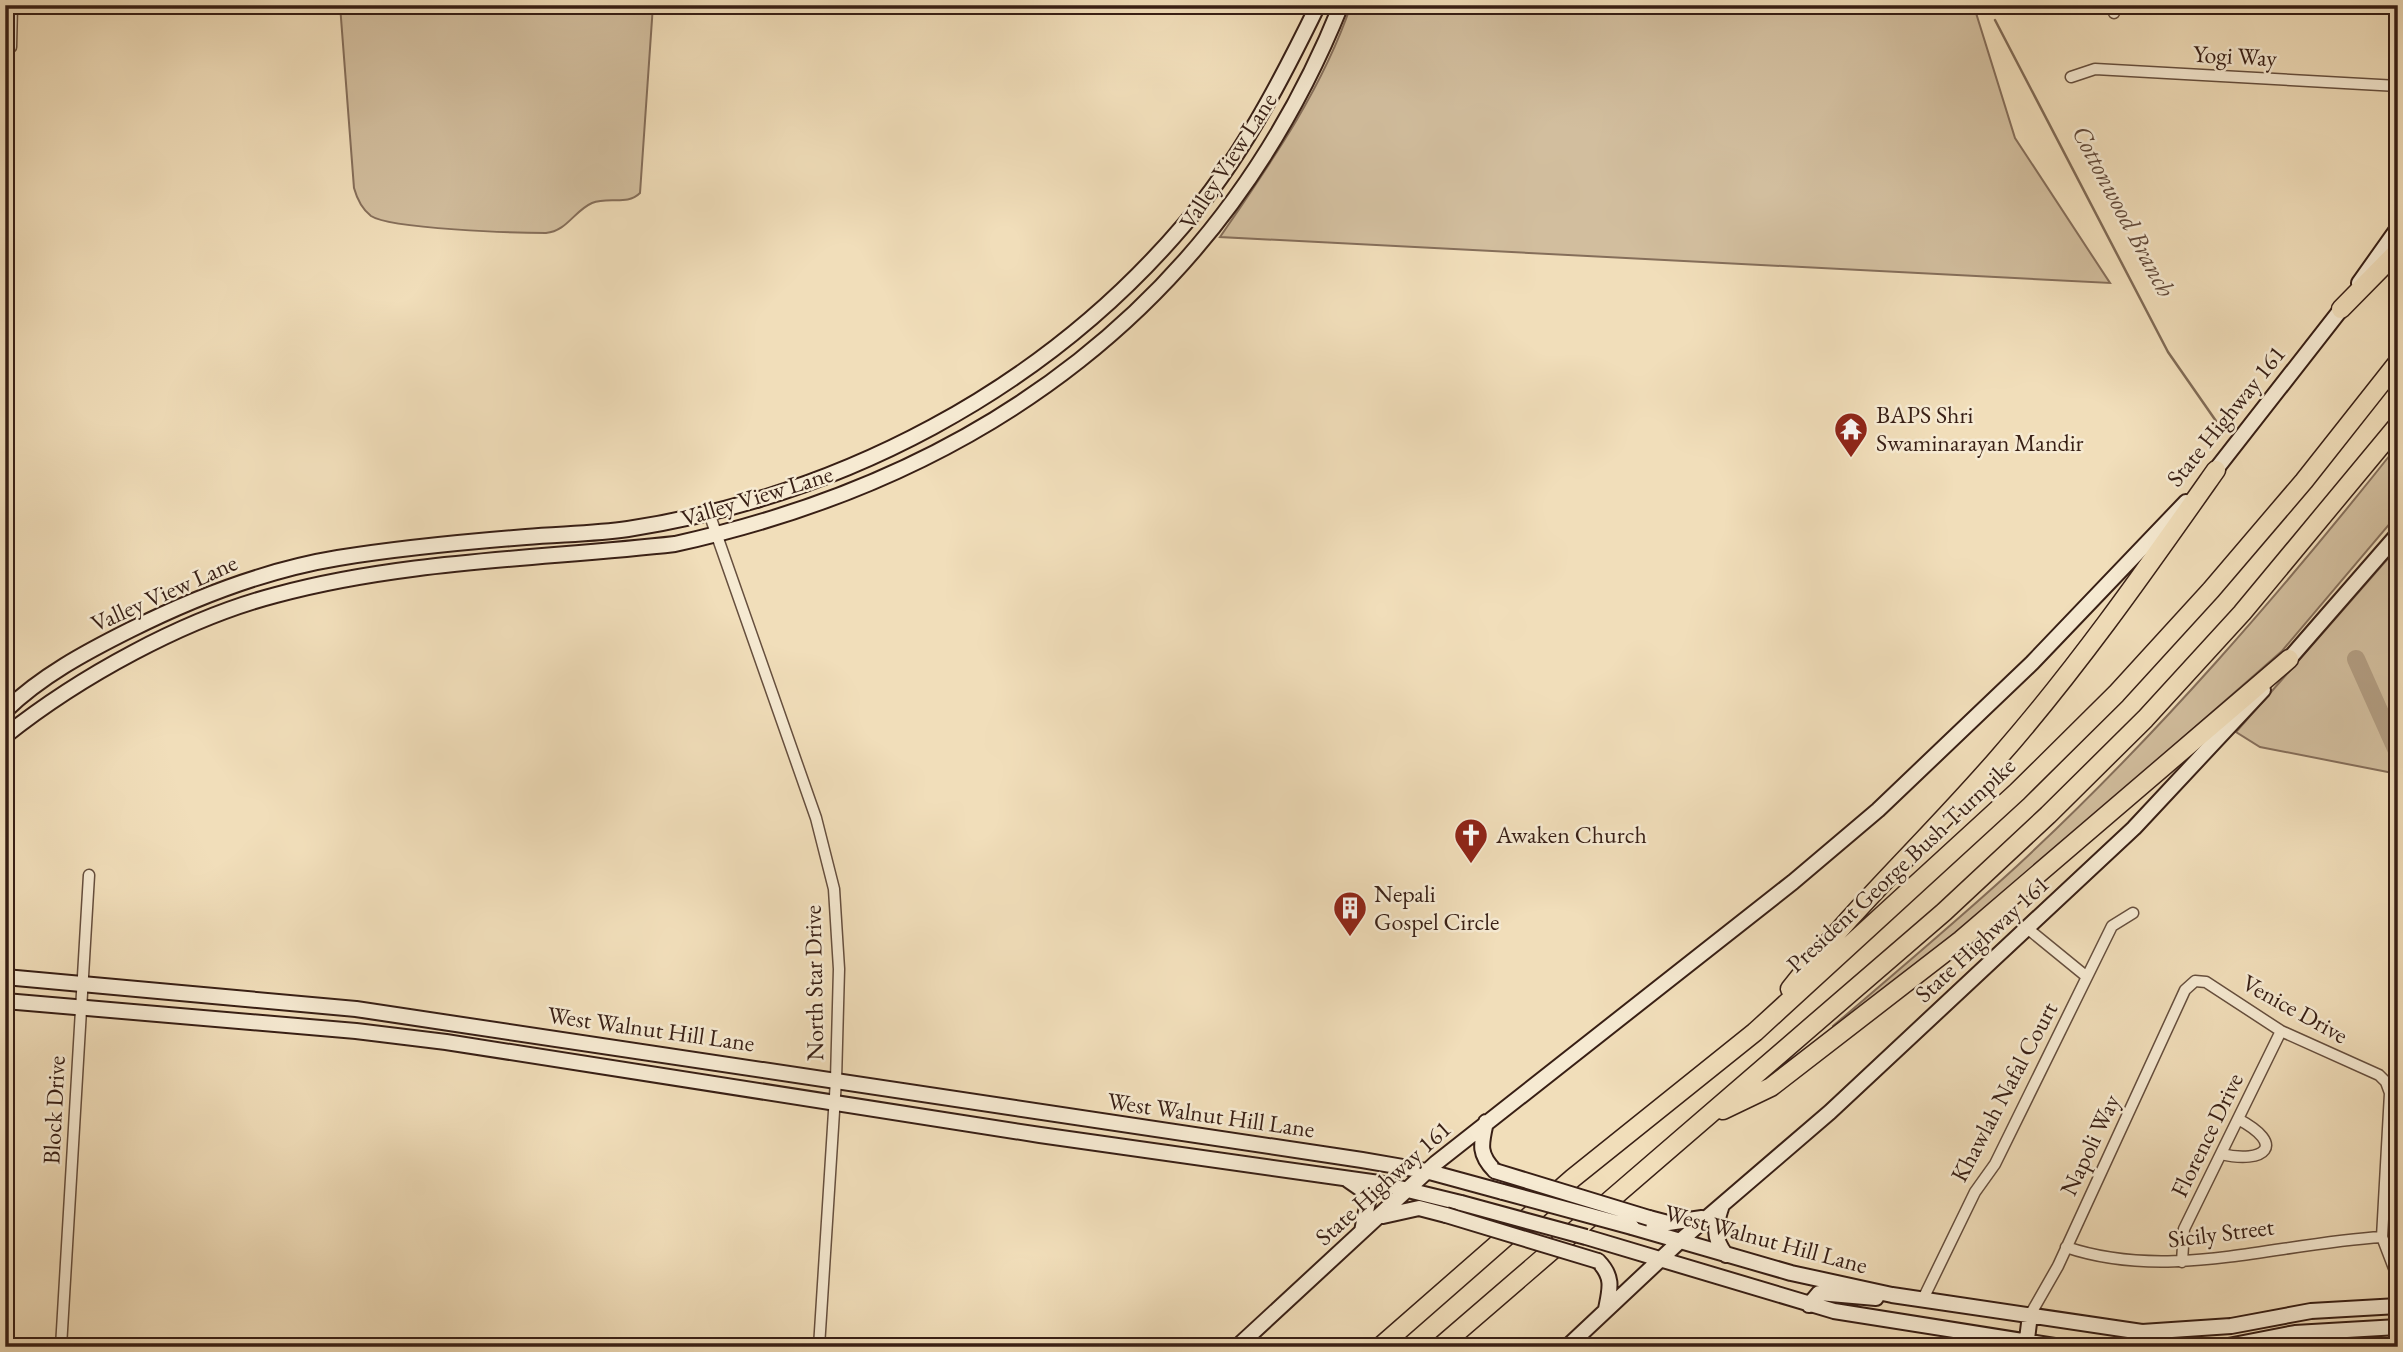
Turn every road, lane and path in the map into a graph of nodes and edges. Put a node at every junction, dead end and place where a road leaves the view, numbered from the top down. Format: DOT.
graph roads {
  1 [pos="12,5"];
  2 [pos="1318,5"];
  3 [pos="1341,5"];
  4 [pos="11,47"];
  5 [pos="2071,76"];
  6 [pos="2398,86"];
  7 [pos="2398,228"];
  8 [pos="2398,251"];
  9 [pos="2341,309"];
  10 [pos="2398,362"];
  11 [pos="2398,425"];
  12 [pos="2216,470"];
  13 [pos="709,513"];
  14 [pos="2398,534"];
  15 [pos="718,535"];
  16 [pos="2289,659"];
  17 [pos="5,711"];
  18 [pos="5,736"];
  19 [pos="89,875"];
  20 [pos="2133,913"];
  21 [pos="2027,928"];
  22 [pos="5,977"];
  23 [pos="2087,977"];
  24 [pos="82,985"];
  25 [pos="2185,990"];
  26 [pos="5,1001"];
  27 [pos="81,1007"];
  28 [pos="439,1021"];
  29 [pos="2281,1031"];
  30 [pos="1755,1032"];
  31 [pos="436,1041"];
  32 [pos="618,1048"];
  33 [pos="614,1068"];
  34 [pos="836,1080"];
  35 [pos="835,1103"];
  36 [pos="2238,1119"];
  37 [pos="1701,1121"];
  38 [pos="1486,1122"];
  39 [pos="1226,1140"];
  40 [pos="2221,1154"];
  41 [pos="1223,1159"];
  42 [pos="1426,1171"];
  43 [pos="1347,1179"];
  44 [pos="1406,1189"];
  45 [pos="1722,1205"];
  46 [pos="1379,1217"];
  47 [pos="1708,1217"];
  48 [pos="1360,1236"];
  49 [pos="2382,1237"];
  50 [pos="1681,1240"];
  51 [pos="2066,1247"];
  52 [pos="1726,1255"];
  53 [pos="1661,1258"];
  54 [pos="2182,1262"];
  55 [pos="1892,1295"];
  56 [pos="2398,1298"];
  57 [pos="1923,1299"];
  58 [pos="1809,1305"];
  59 [pos="2398,1306"];
  60 [pos="1606,1309"];
  61 [pos="2030,1315"];
  62 [pos="2398,1327"];
  63 [pos="2019,1344"];
  64 [pos="61,1347"];
  65 [pos="818,1347"];
  66 [pos="1237,1347"];
  67 [pos="1380,1347"];
  68 [pos="1440,1347"];
  69 [pos="1567,1347"];
  70 [pos="2062,1347"];
  71 [pos="2225,1347"];
  1 -- 4 [label="street"];
  2 -- 13 [label="main road, Valley View Lane"];
  3 -- 15 [label="main road, Valley View Lane"];
  5 -- 6 [label="street, Yogi Way"];
  7 -- 9 [label="main road, State Highway 161"];
  8 -- 9 [label="highway"];
  9 -- 12 [label="main road, State Highway 161"];
  10 -- 30 [label="highway, President George Bush Turnpike"];
  11 -- 37 [label="highway"];
  12 -- 30 [label="highway"];
  12 -- 38 [label="main road, State Highway 161"];
  13 -- 15 [label="street, North Star Drive"];
  13 -- 17 [label="main road, Valley View Lane"];
  14 -- 16 [label="main road, State Highway 161"];
  15 -- 18 [label="main road, Valley View Lane"];
  15 -- 34 [label="street, North Star Drive"];
  16 -- 21 [label="main road, State Highway 161"];
  16 -- 37 [label="highway"];
  19 -- 24 [label="street, Block Drive"];
  20 -- 23 [label="street, Khawlah Nafal Court"];
  21 -- 23 [label="street"];
  21 -- 45 [label="main road, State Highway 161"];
  22 -- 24 [label="main road, West Walnut Hill Lane"];
  23 -- 57 [label="street, Khawlah Nafal Court"];
  24 -- 27 [label="street, Block Drive"];
  24 -- 28 [label="main road, West Walnut Hill Lane"];
  25 -- 29 [label="street, Venice Drive"];
  25 -- 51 [label="street, Napoli Way"];
  26 -- 27 [label="main road, West Walnut Hill Lane"];
  27 -- 31 [label="main road, West Walnut Hill Lane"];
  27 -- 64 [label="street, Block Drive"];
  28 -- 31 [label="main road"];
  28 -- 32 [label="main road, West Walnut Hill Lane"];
  29 -- 36 [label="street, Florence Drive"];
  29 -- 49 [label="street, Venice Drive"];
  30 -- 67 [label="highway, President George Bush Turnpike"];
  31 -- 33 [label="main road, West Walnut Hill Lane"];
  32 -- 33 [label="main road"];
  32 -- 34 [label="main road, West Walnut Hill Lane"];
  33 -- 35 [label="main road, West Walnut Hill Lane"];
  34 -- 35 [label="street, North Star Drive"];
  34 -- 39 [label="main road, West Walnut Hill Lane"];
  35 -- 41 [label="main road, West Walnut Hill Lane"];
  35 -- 65 [label="street, North Star Drive"];
  36 -- 40 [label="street, Florence Drive"];
  36 -- 40 [label="street"];
  37 -- 68 [label="highway"];
  38 -- 42 [label="main road, State Highway 161"];
  38 -- 47 [label="main road, bridge"];
  39 -- 41 [label="main road"];
  39 -- 42 [label="main road, West Walnut Hill Lane"];
  40 -- 54 [label="street, Florence Drive"];
  41 -- 43 [label="main road, West Walnut Hill Lane"];
  42 -- 44 [label="main road, State Highway 161"];
  42 -- 50 [label="main road, West Walnut Hill Lane, bridge"];
  43 -- 44 [label="main road, West Walnut Hill Lane"];
  43 -- 48 [label="main road"];
  44 -- 46 [label="main road, State Highway 161"];
  44 -- 53 [label="main road, West Walnut Hill Lane, bridge"];
  45 -- 47 [label="main road, State Highway 161"];
  45 -- 52 [label="main road"];
  46 -- 48 [label="main road, State Highway 161"];
  46 -- 60 [label="main road, bridge"];
  47 -- 50 [label="main road, State Highway 161"];
  48 -- 66 [label="main road, State Highway 161"];
  49 -- 54 [label="street, Sicily Street"];
  49 -- 56 [label="street"];
  50 -- 52 [label="main road, West Walnut Hill Lane"];
  50 -- 53 [label="main road, State Highway 161"];
  51 -- 54 [label="street, Sicily Street"];
  51 -- 61 [label="street, Napoli Way"];
  52 -- 55 [label="main road, West Walnut Hill Lane"];
  53 -- 58 [label="main road, West Walnut Hill Lane"];
  53 -- 60 [label="main road, State Highway 161"];
  55 -- 57 [label="main road, West Walnut Hill Lane"];
  55 -- 58 [label="main road"];
  57 -- 61 [label="main road, West Walnut Hill Lane"];
  58 -- 63 [label="main road, West Walnut Hill Lane"];
  59 -- 61 [label="main road, West Walnut Hill Lane"];
  60 -- 69 [label="main road, State Highway 161"];
  61 -- 63 [label="main road"];
  62 -- 71 [label="main road"];
  63 -- 70 [label="main road, West Walnut Hill Lane"];
}
